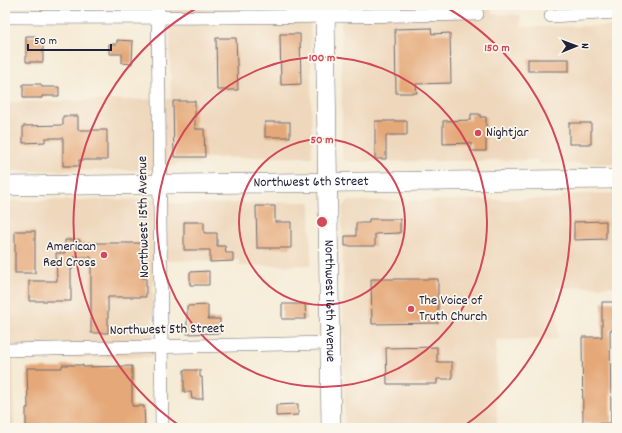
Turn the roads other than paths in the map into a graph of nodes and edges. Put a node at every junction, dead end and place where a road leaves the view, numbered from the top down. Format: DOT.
graph roads {
  1 [pos="325,11"];
  2 [pos="158,12"];
  3 [pos="617,12"];
  4 [pos="477,14"];
  5 [pos="551,16"];
  6 [pos="5,17"];
  7 [pos="617,179"];
  8 [pos="327,182"];
  9 [pos="160,184"];
  10 [pos="5,186"];
  11 [pos="330,343"];
  12 [pos="161,346"];
  13 [pos="5,350"];
  14 [pos="162,428"];
  15 [pos="330,428"];
  1 -- 2 [label="street"];
  1 -- 4 [label="street"];
  1 -- 8 [label="main road, Northwest 16th Avenue"];
  2 -- 6 [label="street"];
  2 -- 9 [label="street, Northwest 15th Avenue"];
  3 -- 5 [label="street"];
  7 -- 8 [label="main road, Northwest 6th Street"];
  8 -- 9 [label="main road, Northwest 6th Street"];
  8 -- 11 [label="main road, Northwest 16th Avenue"];
  9 -- 10 [label="main road, Northwest 6th Street"];
  9 -- 12 [label="street, Northwest 15th Avenue"];
  11 -- 12 [label="street, Northwest 5th Street"];
  11 -- 15 [label="main road, Northwest 16th Avenue"];
  12 -- 13 [label="street, Northwest 5th Street"];
  12 -- 14 [label="street, Northwest 15th Avenue"];
}
